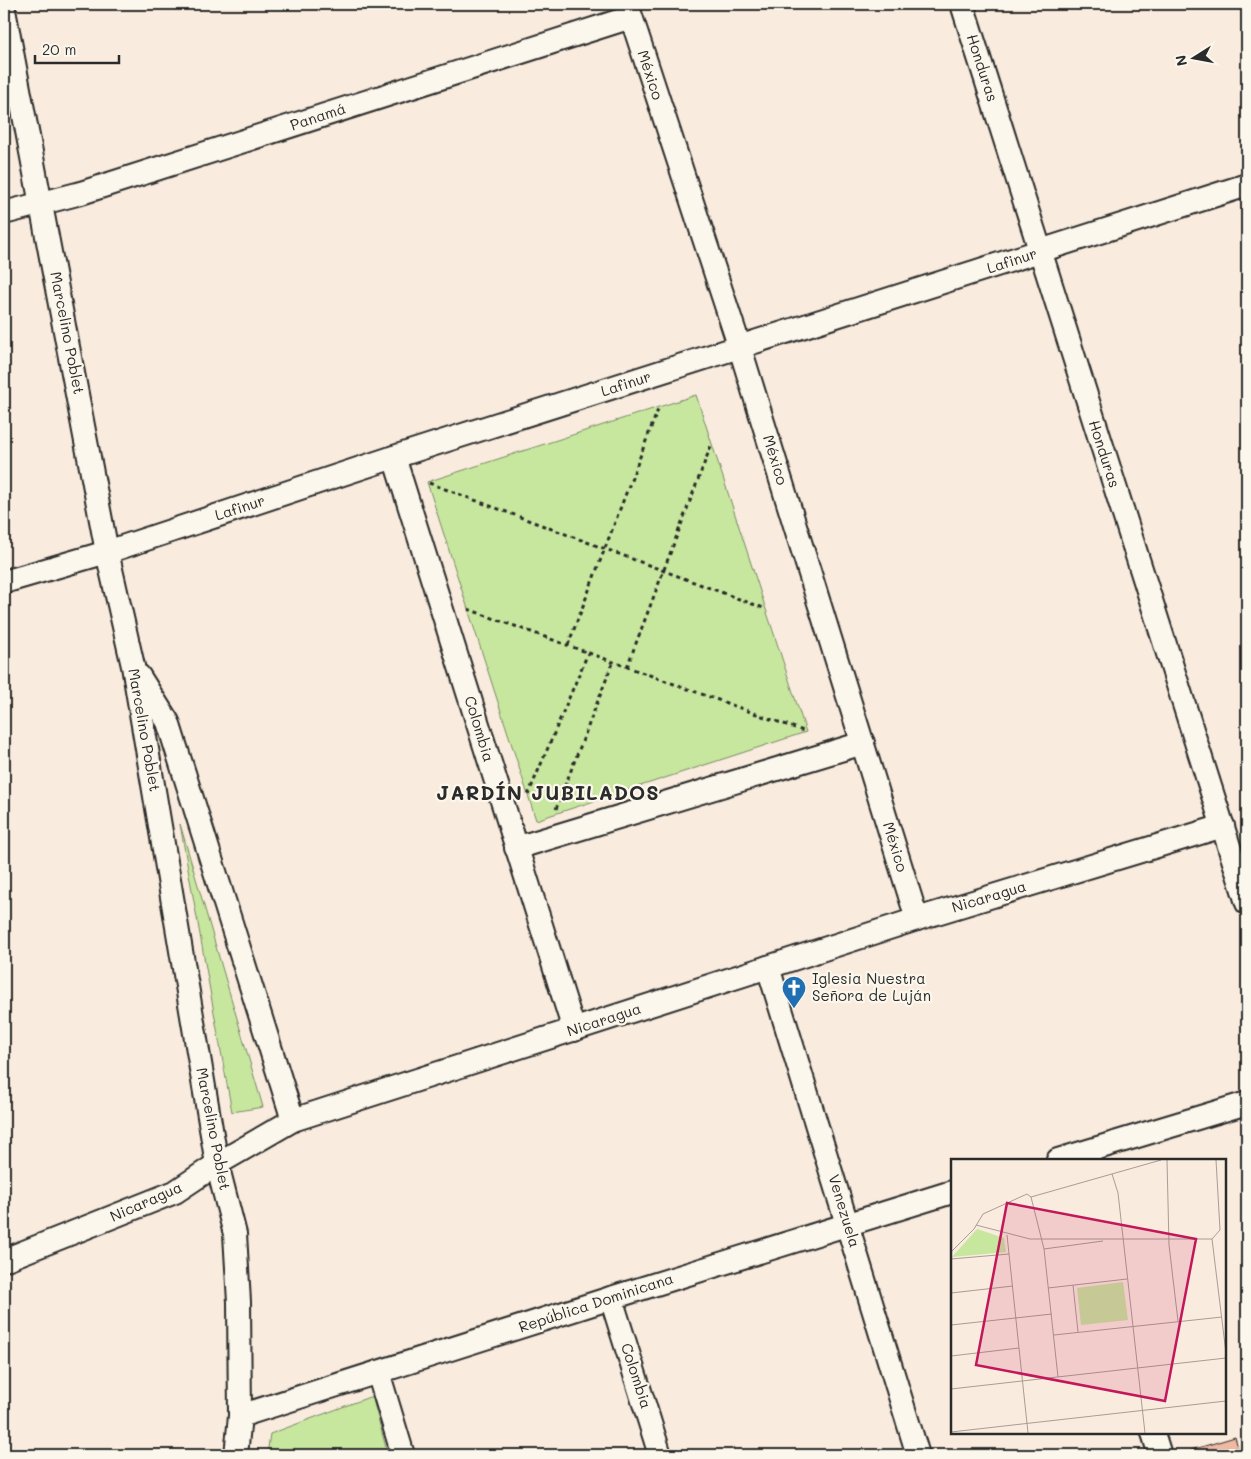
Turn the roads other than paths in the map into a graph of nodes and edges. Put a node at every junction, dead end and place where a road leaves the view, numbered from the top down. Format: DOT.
graph roads {
  1 [pos="962,4"];
  2 [pos="4,10"];
  3 [pos="629,10"];
  4 [pos="1247,185"];
  5 [pos="43,204"];
  6 [pos="4,213"];
  7 [pos="1040,252"];
  8 [pos="740,348"];
  9 [pos="394,458"];
  10 [pos="108,552"];
  11 [pos="4,582"];
  12 [pos="133,666"];
  13 [pos="863,743"];
  14 [pos="1223,826"];
  15 [pos="516,848"];
  16 [pos="1247,904"];
  17 [pos="917,919"];
  18 [pos="768,967"];
  19 [pos="574,1030"];
  20 [pos="1247,1103"];
  21 [pos="293,1120"];
  22 [pos="1064,1159"];
  23 [pos="218,1164"];
  24 [pos="951,1192"];
  25 [pos="848,1223"];
  26 [pos="4,1260"];
  27 [pos="611,1298"];
  28 [pos="378,1372"];
  29 [pos="240,1416"];
  30 [pos="1153,1434"];
  31 [pos="236,1455"];
  32 [pos="403,1455"];
  33 [pos="660,1455"];
  34 [pos="918,1455"];
  35 [pos="1160,1455"];
  1 -- 7 [label="street, Honduras"];
  2 -- 5 [label="street, Marcelino Poblet"];
  3 -- 5 [label="street, Panamá"];
  3 -- 8 [label="street, México"];
  4 -- 7 [label="street, Lafinur"];
  5 -- 6 [label="street, Panamá"];
  5 -- 10 [label="street, Marcelino Poblet"];
  7 -- 8 [label="street, Lafinur"];
  7 -- 14 [label="street, Honduras"];
  8 -- 9 [label="street, Lafinur"];
  8 -- 13 [label="street, México"];
  9 -- 10 [label="street, Lafinur"];
  9 -- 15 [label="street, Colombia"];
  10 -- 11 [label="street, Lafinur"];
  10 -- 12 [label="street, Marcelino Poblet"];
  12 -- 21 [label="street"];
  12 -- 23 [label="street, Marcelino Poblet"];
  13 -- 15 [label="street"];
  13 -- 17 [label="street, México"];
  14 -- 16 [label="street, Honduras"];
  14 -- 17 [label="street, Nicaragua"];
  15 -- 19 [label="street, Colombia"];
  17 -- 18 [label="street, Nicaragua"];
  18 -- 19 [label="street, Nicaragua"];
  18 -- 25 [label="street, Venezuela"];
  19 -- 21 [label="street, Nicaragua"];
  20 -- 22 [label="street"];
  21 -- 23 [label="street, Nicaragua"];
  23 -- 26 [label="street, Nicaragua"];
  23 -- 29 [label="street, Marcelino Poblet"];
  24 -- 25 [label="street, República Dominicana"];
  25 -- 27 [label="street, República Dominicana"];
  25 -- 34 [label="street, Venezuela"];
  27 -- 28 [label="street, República Dominicana"];
  27 -- 33 [label="street, Colombia"];
  28 -- 29 [label="street, República Dominicana"];
  28 -- 32 [label="street"];
  29 -- 31 [label="street, Marcelino Poblet"];
  30 -- 35 [label="street"];
}
